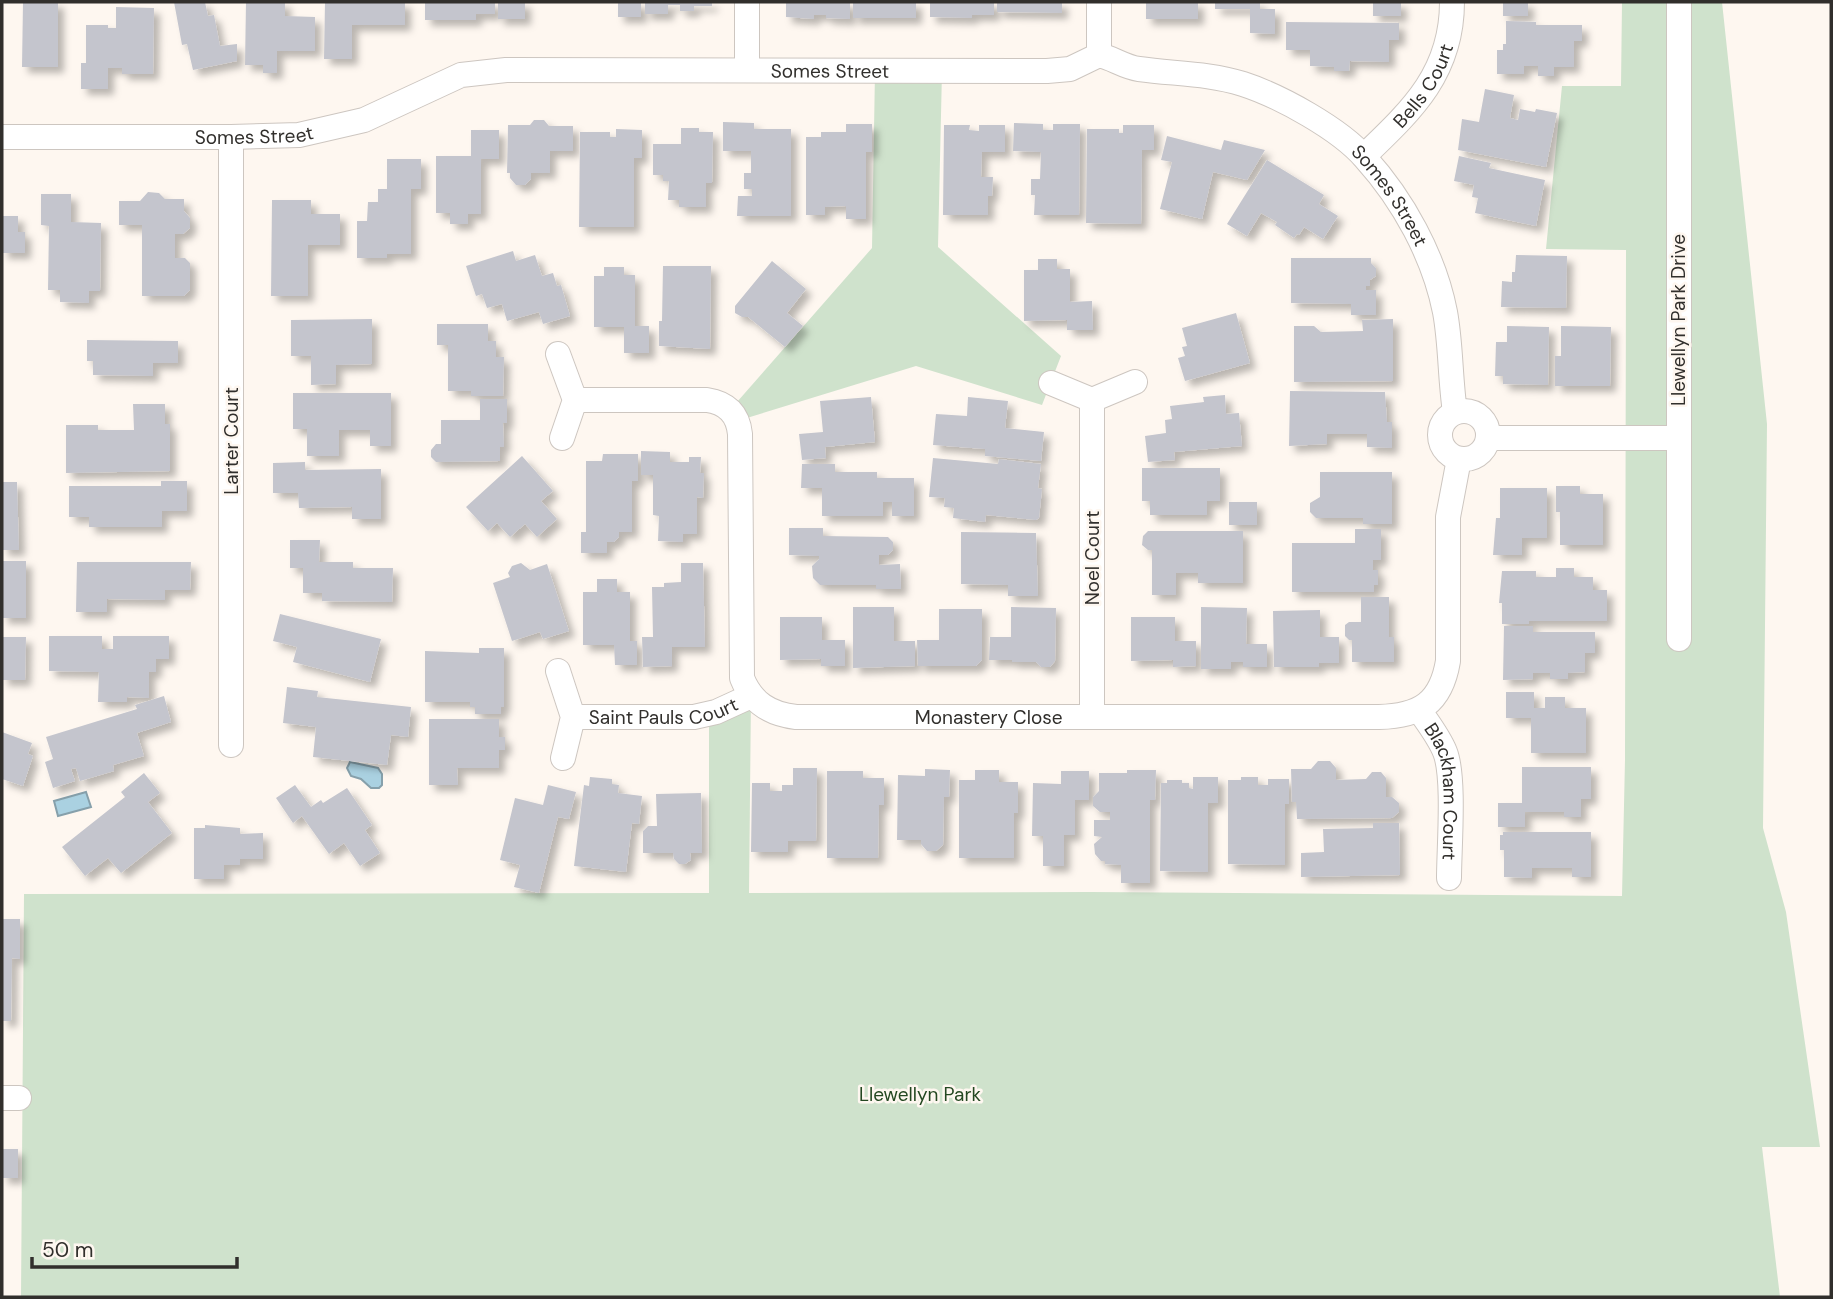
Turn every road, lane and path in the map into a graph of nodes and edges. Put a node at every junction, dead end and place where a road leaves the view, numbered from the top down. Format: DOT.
graph roads {
  1 [pos="747,2"];
  2 [pos="1099,2"];
  3 [pos="1452,2"];
  4 [pos="1679,2"];
  5 [pos="1099,54"];
  6 [pos="747,70"];
  7 [pos="2,137"];
  8 [pos="231,137"];
  9 [pos="1364,156"];
  10 [pos="558,354"];
  11 [pos="1135,382"];
  12 [pos="1051,383"];
  13 [pos="575,400"];
  14 [pos="1092,400"];
  15 [pos="1455,412"];
  16 [pos="562,438"];
  17 [pos="1488,438"];
  18 [pos="1678,438"];
  19 [pos="1459,459"];
  20 [pos="1679,639"];
  21 [pos="558,671"];
  22 [pos="751,696"];
  23 [pos="1419,710"];
  24 [pos="1092,716"];
  25 [pos="573,718"];
  26 [pos="231,745"];
  27 [pos="563,758"];
  28 [pos="1449,878"];
  1 -- 6 [label="street"];
  2 -- 5 [label="street"];
  3 -- 9 [label="street, Bells Court"];
  4 -- 18 [label="street, Llewellyn Park Drive"];
  5 -- 6 [label="street, Somes Street"];
  5 -- 9 [label="street, Somes Street"];
  6 -- 8 [label="street, Somes Street"];
  7 -- 8 [label="street, Somes Street"];
  8 -- 26 [label="street, Larter Court"];
  9 -- 15 [label="street, Somes Street"];
  10 -- 13 [label="street"];
  11 -- 14 [label="street"];
  12 -- 14 [label="street"];
  13 -- 16 [label="street"];
  13 -- 22 [label="street"];
  14 -- 24 [label="street, Noel Court"];
  15 -- 17 [label="street"];
  15 -- 19 [label="street"];
  17 -- 18 [label="street"];
  17 -- 19 [label="street"];
  18 -- 20 [label="street, Llewellyn Park Drive"];
  19 -- 23 [label="street"];
  21 -- 25 [label="street, Saint Pauls Court"];
  22 -- 24 [label="street, Monastery Close"];
  22 -- 25 [label="street, Saint Pauls Court"];
  23 -- 24 [label="street, Monastery Close"];
  23 -- 28 [label="street, Blackham Court"];
  25 -- 27 [label="street, Saint Pauls Court"];
}
